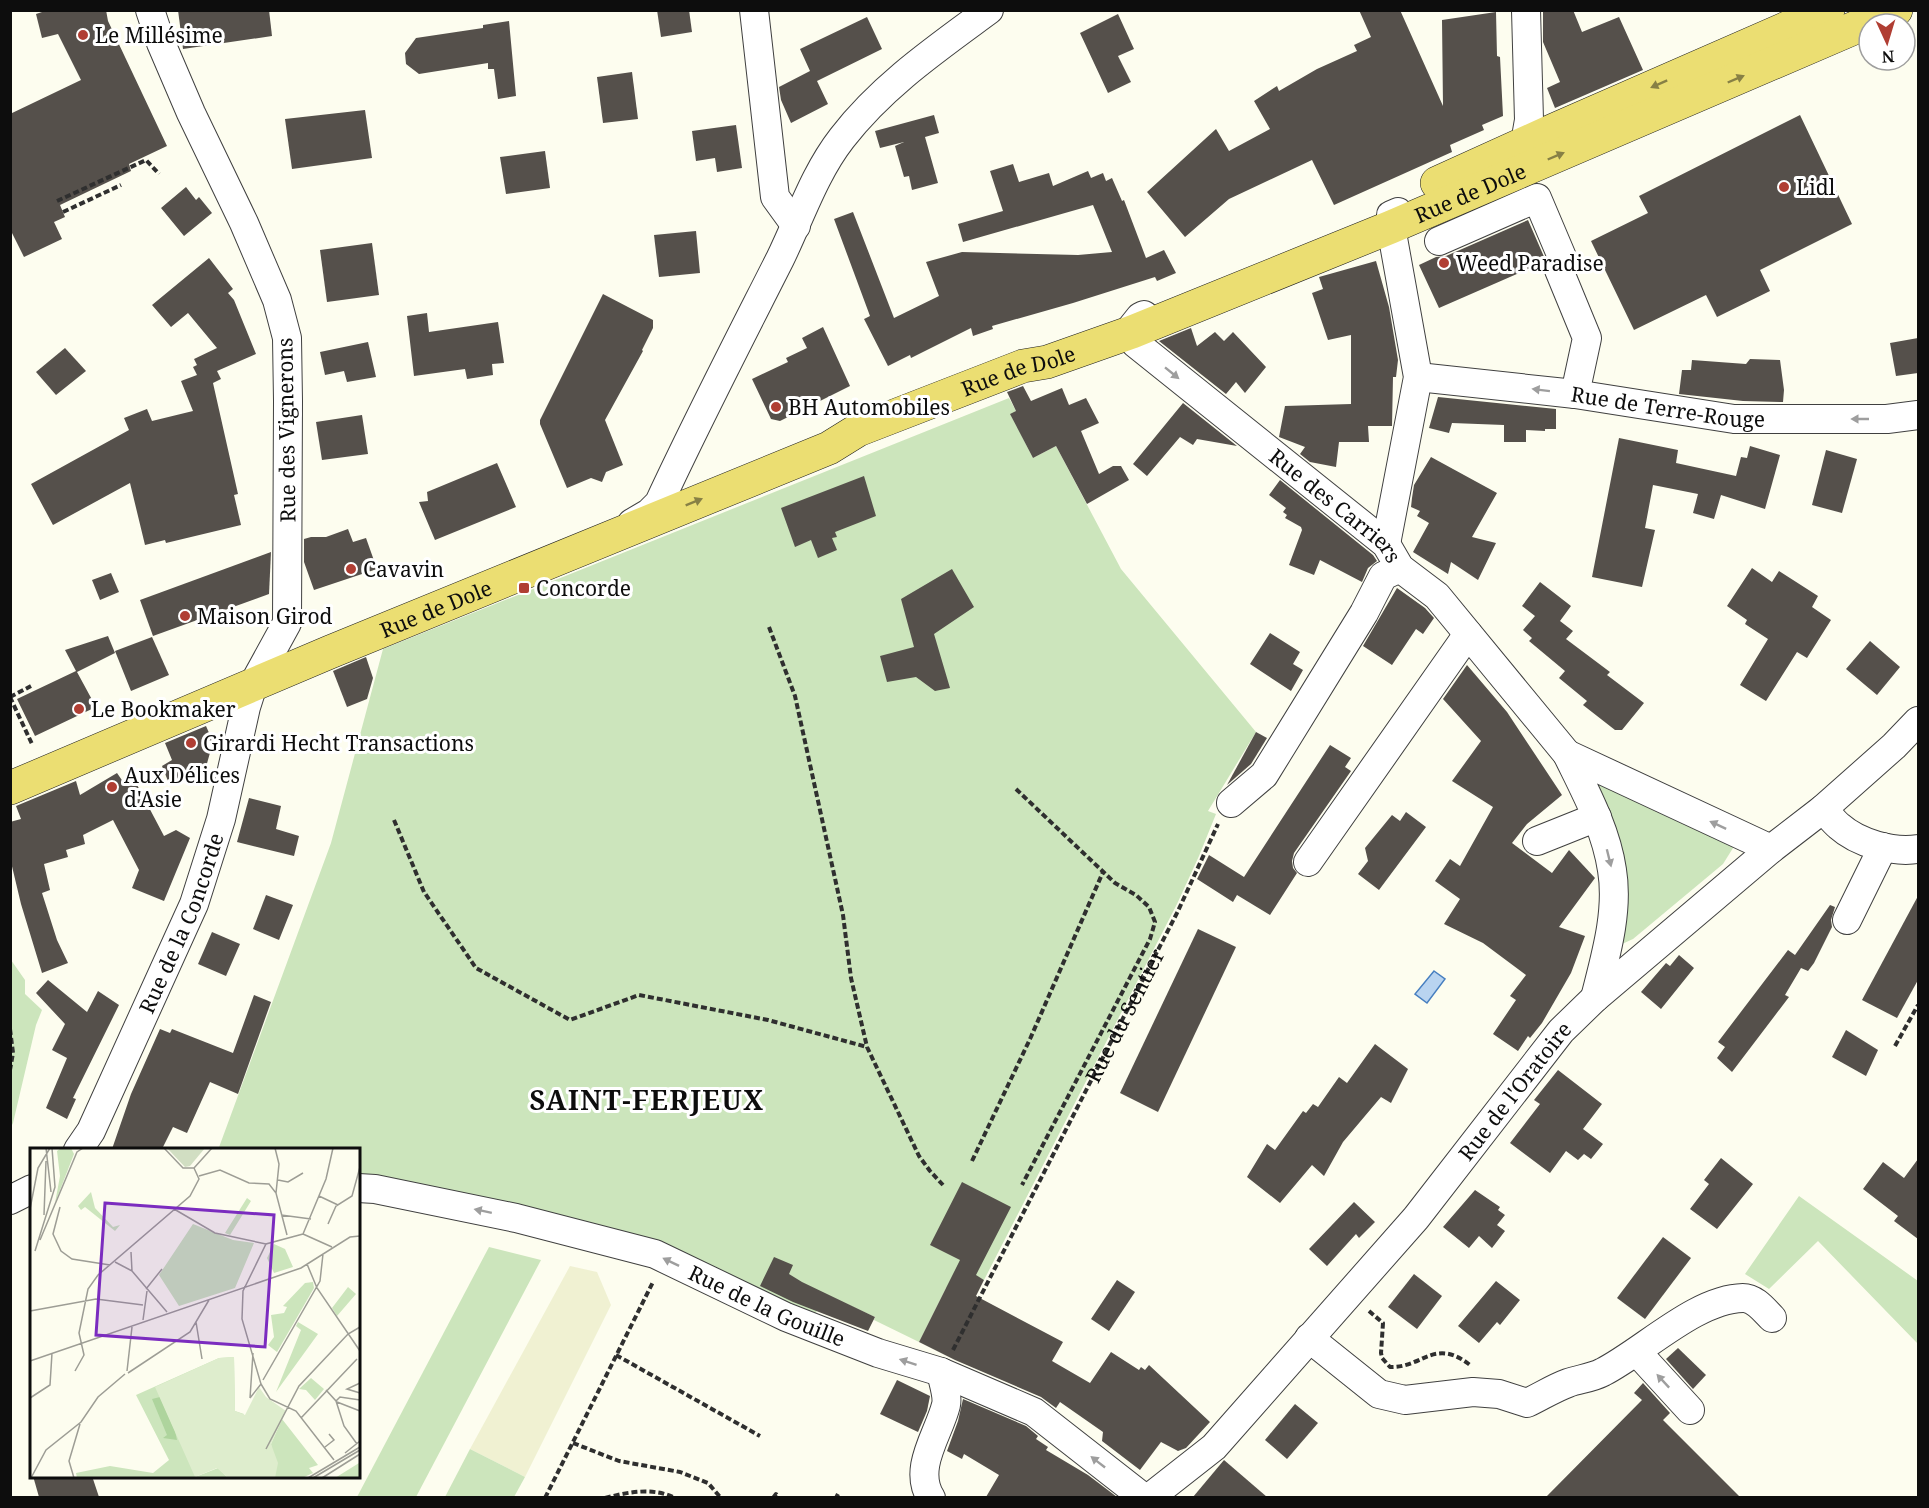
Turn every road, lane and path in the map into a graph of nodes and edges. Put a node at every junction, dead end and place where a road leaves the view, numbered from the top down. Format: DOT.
graph roads {
  1 [pos="150,10"];
  2 [pos="754,10"];
  3 [pos="988,10"];
  4 [pos="1526,10"];
  5 [pos="1828,10"];
  6 [pos="1896,10"];
  7 [pos="1525,143"];
  8 [pos="159,174"];
  9 [pos="121,185"];
  10 [pos="1448,191"];
  11 [pos="57,201"];
  12 [pos="63,212"];
  13 [pos="796,226"];
  14 [pos="1391,227"];
  15 [pos="1439,241"];
  16 [pos="1239,268"];
  17 [pos="1132,332"];
  18 [pos="1418,377"];
  19 [pos="1575,394"];
  20 [pos="1918,416"];
  21 [pos="664,491"];
  22 [pos="601,540"];
  23 [pos="1393,556"];
  24 [pos="769,627"];
  25 [pos="1468,634"];
  26 [pos="268,657"];
  27 [pos="254,685"];
  28 [pos="31,686"];
  29 [pos="10,697"];
  30 [pos="1918,721"];
  31 [pos="1567,754"];
  32 [pos="18,772"];
  33 [pos="1016,789"];
  34 [pos="1231,803"];
  35 [pos="1823,809"];
  36 [pos="1596,817"];
  37 [pos="394,820"];
  38 [pos="1537,841"];
  39 [pos="1883,847"];
  40 [pos="1771,849"];
  41 [pos="1918,849"];
  42 [pos="1308,862"];
  43 [pos="1103,872"];
  44 [pos="1847,920"];
  45 [pos="1595,998"];
  46 [pos="1918,1005"];
  47 [pos="10,1029"];
  48 [pos="1895,1046"];
  49 [pos="867,1047"];
  50 [pos="10,1070"];
  51 [pos="79,1148"];
  52 [pos="972,1161"];
  53 [pos="943,1185"];
  54 [pos="1022,1185"];
  55 [pos="360,1188"];
  56 [pos="30,1190"];
  57 [pos="10,1200"];
  58 [pos="653,1281"];
  59 [pos="1367,1309"];
  60 [pos="1772,1318"];
  61 [pos="1309,1338"];
  62 [pos="1636,1352"];
  63 [pos="616,1355"];
  64 [pos="1476,1369"];
  65 [pos="941,1372"];
  66 [pos="1690,1410"];
  67 [pos="760,1436"];
  68 [pos="573,1443"];
  69 [pos="545,1497"];
  70 [pos="605,1497"];
  71 [pos="675,1497"];
  72 [pos="721,1497"];
  73 [pos="773,1497"];
  74 [pos="779,1497"];
  75 [pos="931,1497"];
  76 [pos="1144,1497"];
  77 [pos="1149,1497"];
  1 -- 26 [label="street, Rue des Vignerons"];
  2 -- 13 [label="street"];
  3 -- 13 [label="street"];
  4 -- 7 [label="street"];
  5 -- 7 [label="main road, Rue de Dole, one-way"];
  10 -- 6 [label="main road, Rue de Dole, one-way"];
  7 -- 10 [label="main road, Rue de Dole"];
  8 -- 11 [label="path"];
  9 -- 12 [label="path"];
  10 -- 14 [label="main road, Rue de Dole"];
  10 -- 16 [label="main road, Rue de Dole"];
  13 -- 21 [label="street"];
  14 -- 17 [label="main road, Rue de Dole"];
  14 -- 18 [label="street"];
  15 -- 19 [label="street"];
  16 -- 17 [label="street"];
  16 -- 21 [label="main road, Rue de Dole"];
  22 -- 17 [label="main road, Rue de Dole, one-way"];
  17 -- 23 [label="street, Rue des Carriers, one-way"];
  19 -- 18 [label="street, Rue de Terre-Rouge, one-way"];
  18 -- 23 [label="street"];
  20 -- 19 [label="street, Rue de Terre-Rouge, one-way"];
  21 -- 22 [label="street"];
  21 -- 26 [label="main road, Rue de Dole"];
  22 -- 27 [label="main road, Rue de Dole"];
  23 -- 25 [label="street, Rue des Carriers"];
  23 -- 34 [label="street"];
  24 -- 49 [label="path"];
  25 -- 31 [label="street, Rue des Carriers"];
  25 -- 42 [label="street"];
  26 -- 27 [label="street, Rue des Vignerons"];
  26 -- 32 [label="main road, Rue de Dole"];
  27 -- 32 [label="main road, Rue de Dole"];
  27 -- 51 [label="street, Rue de la Concorde"];
  28 -- 29 [label="path"];
  29 -- 32 [label="path"];
  30 -- 35 [label="street, Rue de l'Oratoire"];
  31 -- 36 [label="street, Rue des Carriers"];
  40 -- 31 [label="street, Rue des Carriers, one-way"];
  33 -- 43 [label="path"];
  34 -- 65 [label="path, Rue du Sentier"];
  35 -- 39 [label="street"];
  35 -- 40 [label="street, Rue de l'Oratoire"];
  36 -- 38 [label="street"];
  36 -- 45 [label="street, Rue des Carriers, one-way"];
  37 -- 49 [label="path"];
  39 -- 41 [label="street"];
  39 -- 44 [label="street"];
  40 -- 45 [label="street, Rue de l'Oratoire"];
  43 -- 52 [label="path"];
  43 -- 54 [label="path"];
  45 -- 61 [label="street, Rue de l'Oratoire"];
  46 -- 48 [label="path"];
  47 -- 50 [label="path"];
  49 -- 53 [label="path"];
  65 -- 55 [label="street, Rue de la Gouille, one-way"];
  56 -- 57 [label="street"];
  58 -- 63 [label="path"];
  59 -- 64 [label="path"];
  60 -- 62 [label="street"];
  61 -- 62 [label="street"];
  61 -- 77 [label="street, Rue de l'Oratoire"];
  66 -- 62 [label="street, one-way"];
  63 -- 67 [label="path"];
  63 -- 68 [label="path"];
  65 -- 75 [label="street"];
  76 -- 65 [label="street, Rue de la Gouille, one-way"];
  68 -- 69 [label="path"];
  68 -- 72 [label="path"];
  70 -- 71 [label="path"];
  73 -- 74 [label="path"];
}
